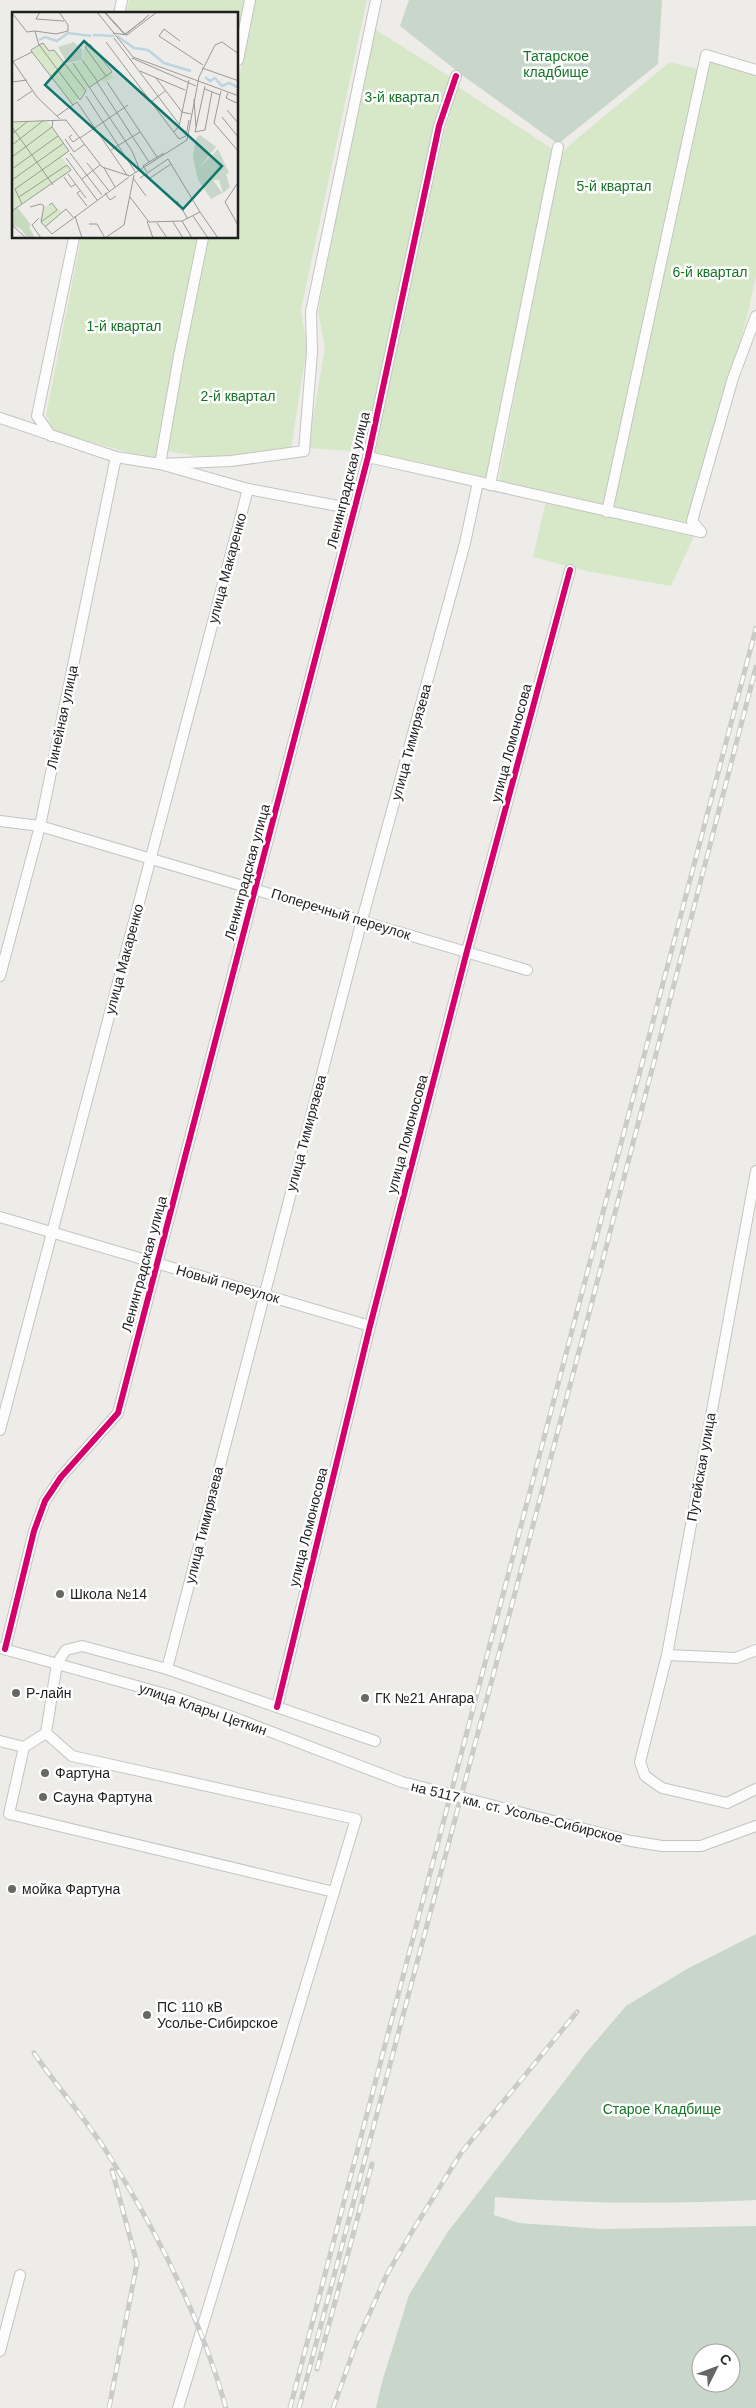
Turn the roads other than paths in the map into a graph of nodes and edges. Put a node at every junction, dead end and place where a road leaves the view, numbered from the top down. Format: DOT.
graph roads {
  1 [pos="250,0"];
  2 [pos="376,0"];
  3 [pos="239,55"];
  4 [pos="756,70"];
  5 [pos="456,76"];
  6 [pos="558,148"];
  7 [pos="74,239"];
  8 [pos="204,239"];
  9 [pos="756,316"];
  10 [pos="0,418"];
  11 [pos="51,436"];
  12 [pos="116,457"];
  13 [pos="368,457"];
  14 [pos="160,464"];
  15 [pos="478,482"];
  16 [pos="490,484"];
  17 [pos="248,489"];
  18 [pos="354,509"];
  19 [pos="607,512"];
  20 [pos="570,570"];
  21 [pos="0,821"];
  22 [pos="40,826"];
  23 [pos="150,858"];
  24 [pos="256,888"];
  25 [pos="362,920"];
  26 [pos="467,951"];
  27 [pos="527,970"];
  28 [pos="0,976"];
  29 [pos="756,1171"];
  30 [pos="0,1216"];
  31 [pos="52,1233"];
  32 [pos="157,1263"];
  33 [pos="264,1294"];
  34 [pos="370,1326"];
  35 [pos="0,1430"];
  36 [pos="2,1649"];
  37 [pos="756,1650"];
  38 [pos="666,1655"];
  39 [pos="57,1663"];
  40 [pos="167,1668"];
  41 [pos="277,1707"];
  42 [pos="46,1733"];
  43 [pos="0,1741"];
  44 [pos="375,1741"];
  45 [pos="24,1747"];
  46 [pos="402,1782"];
  47 [pos="756,1789"];
  48 [pos="756,1826"];
  49 [pos="334,1892"];
  50 [pos="20,2274"];
  51 [pos="0,2351"];
  52 [pos="178,2408"];
  1 -- 3 [label="street"];
  2 -- 14 [label="street"];
  4 -- 19 [label="street"];
  5 -- 13 [label="street, Ленинградская улица"];
  6 -- 16 [label="street"];
  7 -- 11 [label="street"];
  8 -- 14 [label="street"];
  9 -- 19 [label="street"];
  10 -- 11 [label="street"];
  11 -- 12 [label="street"];
  12 -- 14 [label="street"];
  12 -- 22 [label="street, Линейная улица"];
  13 -- 15 [label="street"];
  13 -- 18 [label="street, Ленинградская улица"];
  14 -- 17 [label="street"];
  15 -- 16 [label="street"];
  15 -- 25 [label="street, улица Тимирязева"];
  16 -- 19 [label="street"];
  17 -- 18 [label="street"];
  17 -- 23 [label="street, улица Макаренко"];
  18 -- 24 [label="street, Ленинградская улица"];
  20 -- 26 [label="street, улица Ломоносова"];
  21 -- 22 [label="street, Поперечный переулок"];
  22 -- 23 [label="street, Поперечный переулок"];
  22 -- 28 [label="street, Линейная улица"];
  23 -- 24 [label="street, Поперечный переулок"];
  23 -- 31 [label="street, улица Макаренко"];
  24 -- 25 [label="street, Поперечный переулок"];
  24 -- 32 [label="street, Ленинградская улица"];
  25 -- 26 [label="street, Поперечный переулок"];
  25 -- 33 [label="street, улица Тимирязева"];
  26 -- 27 [label="street, Поперечный переулок"];
  26 -- 34 [label="street, улица Ломоносова"];
  29 -- 38 [label="street, Путейская улица"];
  30 -- 31 [label="street, Новый переулок"];
  31 -- 32 [label="street, Новый переулок"];
  31 -- 35 [label="street, улица Макаренко"];
  32 -- 33 [label="street, Новый переулок"];
  32 -- 36 [label="street, Ленинградская улица"];
  33 -- 34 [label="street, Новый переулок"];
  33 -- 40 [label="street, улица Тимирязева"];
  34 -- 41 [label="street, улица Ломоносова"];
  36 -- 39 [label="street, улица Клары Цеткин"];
  37 -- 38 [label="street"];
  38 -- 47 [label="street, Путейская улица"];
  39 -- 40 [label="street"];
  39 -- 42 [label="street"];
  39 -- 46 [label="street, улица Клары Цеткин"];
  40 -- 41 [label="street"];
  41 -- 44 [label="street"];
  42 -- 45 [label="street"];
  42 -- 49 [label="street"];
  43 -- 45 [label="street"];
  45 -- 49 [label="street"];
  46 -- 48 [label="street, на 5117 км. ст. Усолье-Сибирское, bridge"];
  49 -- 52 [label="street"];
  50 -- 51 [label="street"];
}
